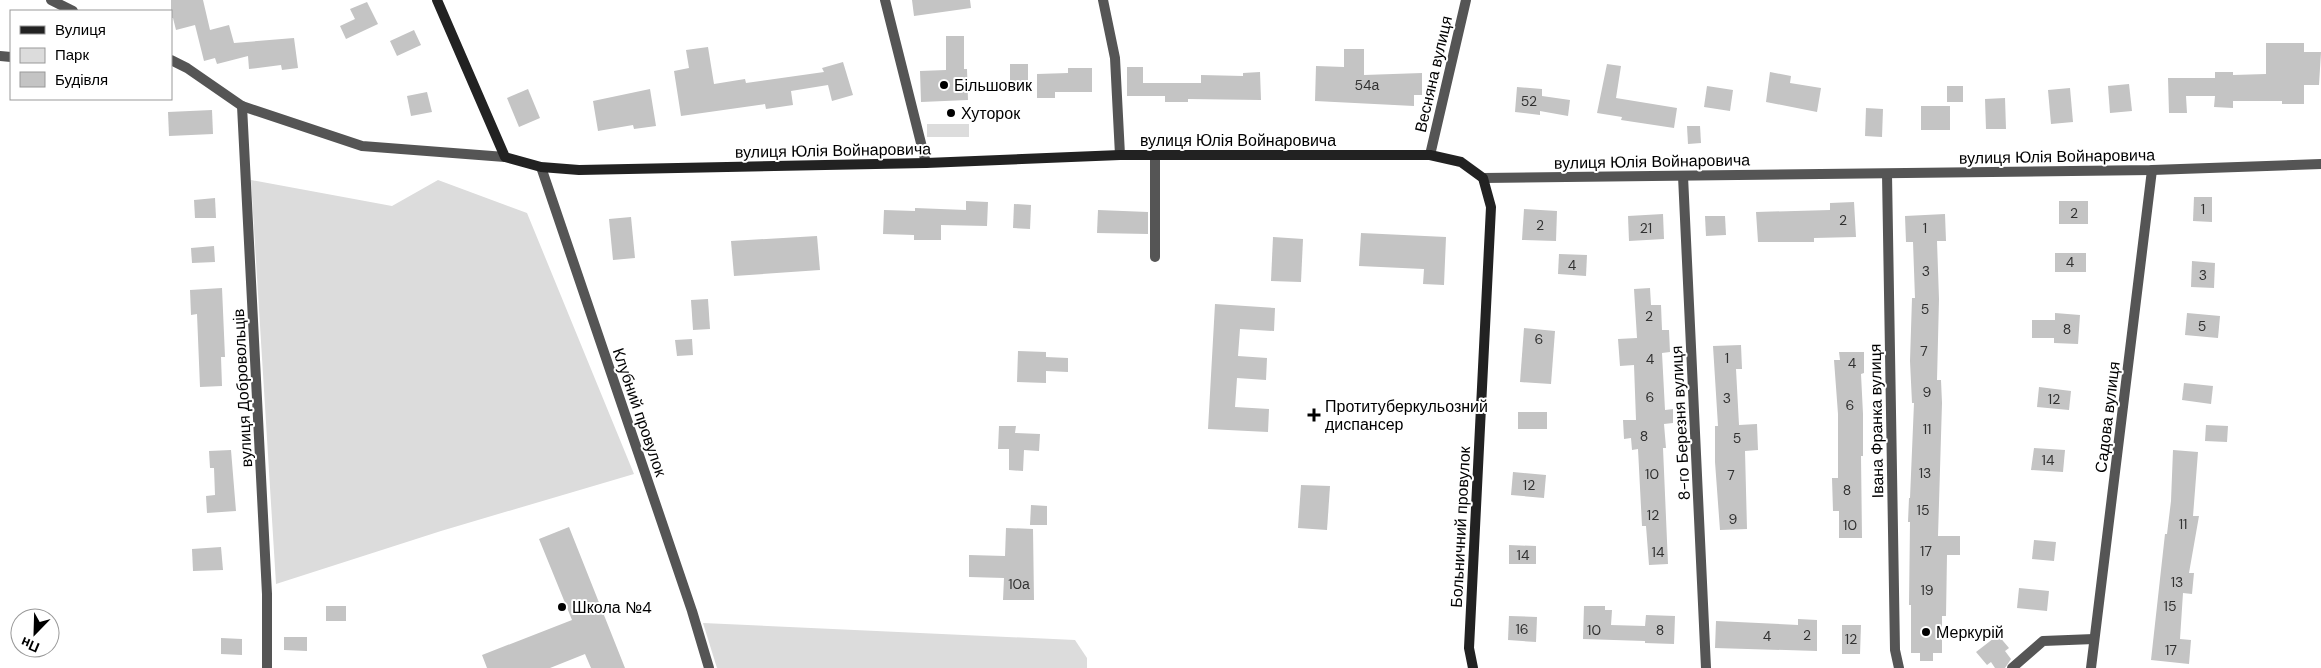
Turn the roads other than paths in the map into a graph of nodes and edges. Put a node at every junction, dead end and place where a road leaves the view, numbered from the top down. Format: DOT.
graph roads {
  1 [pos="50,0"];
  2 [pos="437,0"];
  3 [pos="885,0"];
  4 [pos="1103,0"];
  5 [pos="1466,0"];
  6 [pos="71,10"];
  7 [pos="172,60"];
  8 [pos="172,68"];
  9 [pos="187,68"];
  10 [pos="242,106"];
  11 [pos="1430,154"];
  12 [pos="1120,155"];
  13 [pos="1155,155"];
  14 [pos="505,157"];
  15 [pos="926,163"];
  16 [pos="2321,164"];
  17 [pos="542,167"];
  18 [pos="2152,170"];
  19 [pos="1888,174"];
  20 [pos="1683,176"];
  21 [pos="1483,178"];
  22 [pos="1155,257"];
  23 [pos="2094,639"];
  24 [pos="267,668"];
  25 [pos="709,668"];
  26 [pos="1473,668"];
  27 [pos="1706,668"];
  28 [pos="1899,668"];
  29 [pos="2012,668"];
  30 [pos="2090,668"];
  1 -- 6 [label="street"];
  2 -- 14 [label="main road"];
  3 -- 15 [label="street"];
  4 -- 12 [label="street"];
  5 -- 11 [label="street, Весняна вулиця"];
  7 -- 9 [label="street, вулиця Юлія Войнаровича"];
  8 -- 9 [label="street"];
  9 -- 10 [label="street, вулиця Юлія Войнаровича"];
  10 -- 14 [label="street, вулиця Юлія Войнаровича"];
  10 -- 24 [label="street, вулиця Добровольців"];
  11 -- 13 [label="main road, вулиця Юлія Войнаровича"];
  11 -- 21 [label="main road, вулиця Юлія Войнаровича"];
  12 -- 13 [label="main road, вулиця Юлія Войнаровича"];
  12 -- 15 [label="main road, вулиця Юлія Войнаровича"];
  13 -- 22 [label="street"];
  14 -- 17 [label="main road, вулиця Юлія Войнаровича"];
  15 -- 17 [label="main road, вулиця Юлія Войнаровича"];
  16 -- 18 [label="street, вулиця Юлія Войнаровича"];
  17 -- 25 [label="street, Клубний провулок"];
  18 -- 19 [label="street, вулиця Юлія Войнаровича"];
  18 -- 23 [label="street, Садова вулиця"];
  19 -- 20 [label="street, вулиця Юлія Войнаровича"];
  19 -- 28 [label="street, Івана Франка вулиця"];
  20 -- 21 [label="street, вулиця Юлія Войнаровича"];
  20 -- 27 [label="street, 8-го Березня вулиця"];
  21 -- 26 [label="main road, Больничний провулок"];
  23 -- 29 [label="street"];
  23 -- 30 [label="street, Садова вулиця"];
}
